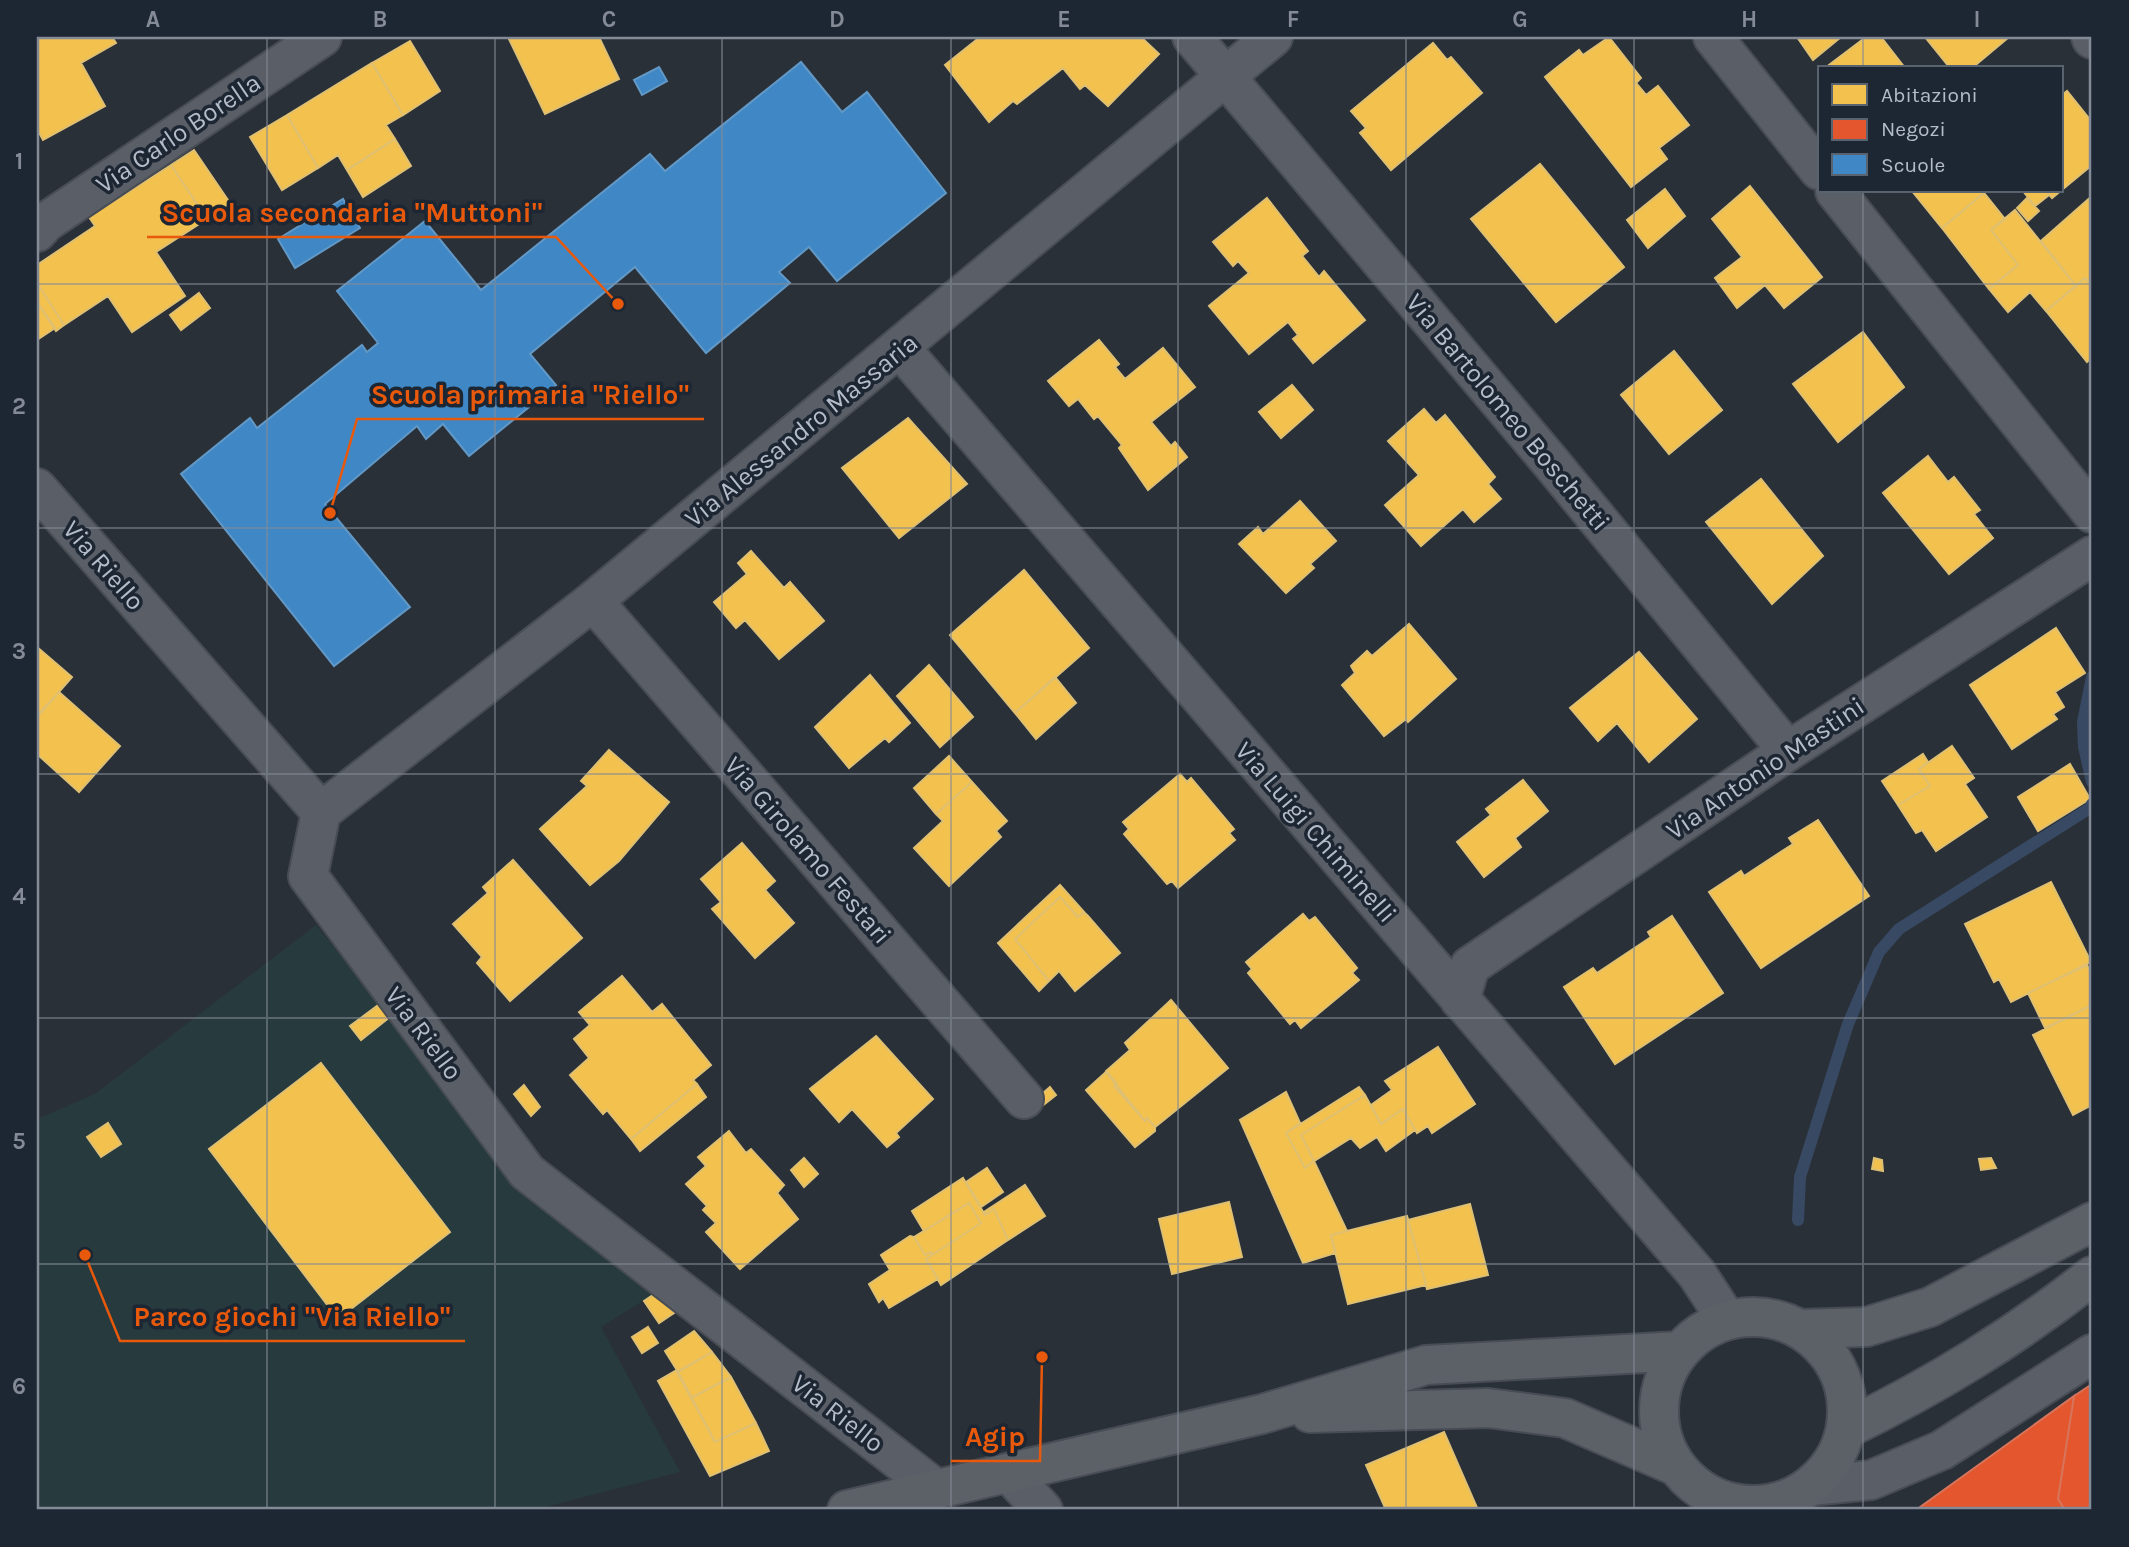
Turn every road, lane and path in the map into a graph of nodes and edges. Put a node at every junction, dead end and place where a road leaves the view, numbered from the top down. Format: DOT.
graph roads {
  1 [pos="322,37"];
  2 [pos="1192,37"];
  3 [pos="1273,37"];
  4 [pos="1713,37"];
  5 [pos="1224,76"];
  6 [pos="1818,169"];
  7 [pos="1837,192"];
  8 [pos="37,232"];
  9 [pos="900,348"];
  10 [pos="37,488"];
  11 [pos="2092,513"];
  12 [pos="2092,556"];
  13 [pos="593,601"];
  14 [pos="1788,751"];
  15 [pos="321,812"];
  16 [pos="1460,1000"];
  17 [pos="1024,1099"];
  18 [pos="2092,1222"];
  19 [pos="2092,1276"];
  20 [pos="1727,1320"];
  21 [pos="1800,1328"];
  22 [pos="1680,1351"];
  23 [pos="2092,1354"];
  24 [pos="1262,1414"];
  25 [pos="1846,1429"];
  26 [pos="1676,1466"];
  27 [pos="1009,1473"];
  28 [pos="1811,1486"];
  29 [pos="936,1489"];
  30 [pos="1746,1508"];
  31 [pos="847,1510"];
  32 [pos="1043,1510"];
  1 -- 8 [label="street, Via Carlo Borella"];
  2 -- 5 [label="street, Via Bartolomeo Boschetti"];
  3 -- 5 [label="street, Via Alessandro Massaria"];
  4 -- 6 [label="street"];
  5 -- 9 [label="street, Via Alessandro Massaria"];
  5 -- 14 [label="street, Via Bartolomeo Boschetti"];
  7 -- 11 [label="street"];
  9 -- 13 [label="street, Via Alessandro Massaria"];
  9 -- 16 [label="street, Via Luigi Chiminelli"];
  10 -- 15 [label="street, Via Riello"];
  12 -- 14 [label="street, Via Antonio Mastini"];
  13 -- 15 [label="street, Via Alessandro Massaria"];
  13 -- 17 [label="street, Via Girolamo Festari"];
  14 -- 16 [label="street, Via Antonio Mastini"];
  15 -- 29 [label="street, Via Riello"];
  16 -- 20 [label="street, Via Luigi Chiminelli"];
  18 -- 21 [label="main road"];
  19 -- 25 [label="main road"];
  20 -- 21 [label="main road"];
  20 -- 22 [label="main road"];
  21 -- 25 [label="main road"];
  22 -- 24 [label="main road"];
  22 -- 26 [label="main road"];
  23 -- 28 [label="street"];
  24 -- 26 [label="main road"];
  24 -- 27 [label="main road"];
  25 -- 28 [label="main road"];
  26 -- 30 [label="main road"];
  27 -- 29 [label="main road"];
  27 -- 32 [label="street"];
  28 -- 30 [label="main road"];
  29 -- 31 [label="main road"];
}
